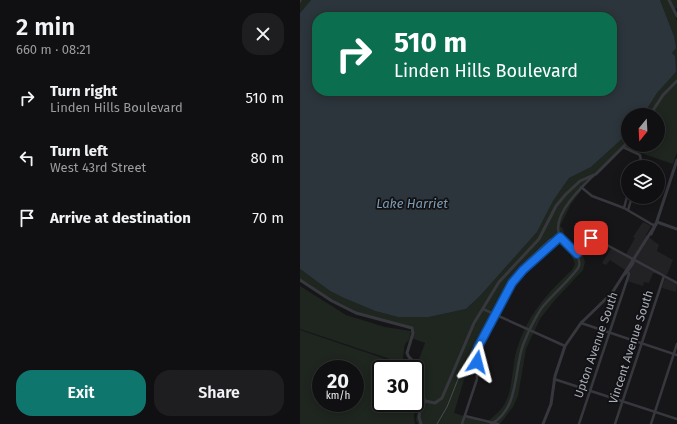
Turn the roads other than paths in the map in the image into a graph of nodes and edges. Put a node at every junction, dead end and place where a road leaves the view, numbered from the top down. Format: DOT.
graph roads {
  1 [pos="669,0"];
  2 [pos="676,10"];
  3 [pos="677,16"];
  4 [pos="677,81"];
  5 [pos="655,108"];
  6 [pos="621,149"];
  7 [pos="634,152"];
  8 [pos="640,160"];
  9 [pos="677,160"];
  10 [pos="676,164"];
  11 [pos="596,174"];
  12 [pos="581,187"];
  13 [pos="625,204"];
  14 [pos="630,204"];
  15 [pos="624,208"];
  16 [pos="628,210"];
  17 [pos="657,224"];
  18 [pos="677,229"];
  19 [pos="560,236"];
  20 [pos="577,254"];
  21 [pos="633,259"];
  22 [pos="628,272"];
  23 [pos="664,276"];
  24 [pos="622,277"];
  25 [pos="300,280"];
  26 [pos="677,282"];
  27 [pos="483,309"];
  28 [pos="494,314"];
  29 [pos="581,323"];
  30 [pos="529,330"];
  31 [pos="610,332"];
  32 [pos="642,343"];
  33 [pos="677,344"];
  34 [pos="565,346"];
  35 [pos="675,354"];
  36 [pos="410,360"];
  37 [pos="554,378"];
  38 [pos="590,391"];
  39 [pos="425,401"];
  40 [pos="622,402"];
  41 [pos="420,412"];
  42 [pos="655,412"];
  43 [pos="465,416"];
  44 [pos="677,419"];
  45 [pos="421,424"];
  46 [pos="462,424"];
  47 [pos="492,424"];
  48 [pos="498,424"];
  49 [pos="543,424"];
  50 [pos="579,424"];
  51 [pos="615,424"];
  52 [pos="650,424"];
  1 -- 2 [label="street"];
  2 -- 3 [label="street"];
  4 -- 5 [label="street"];
  6 -- 11 [label="street"];
  7 -- 8 [label="street"];
  9 -- 10 [label="street"];
  10 -- 17 [label="street"];
  11 -- 12 [label="street"];
  11 -- 27 [label="street"];
  12 -- 15 [label="street"];
  12 -- 19 [label="street, bridge"];
  13 -- 15 [label="street"];
  14 -- 16 [label="street"];
  15 -- 16 [label="street"];
  16 -- 17 [label="street"];
  17 -- 18 [label="street"];
  17 -- 21 [label="street"];
  19 -- 20 [label="street"];
  19 -- 28 [label="street"];
  20 -- 21 [label="street"];
  20 -- 30 [label="street"];
  21 -- 22 [label="street"];
  21 -- 23 [label="street"];
  21 -- 24 [label="street"];
  22 -- 24 [label="street"];
  22 -- 31 [label="street, Upton Avenue South"];
  23 -- 26 [label="street"];
  23 -- 32 [label="street, Vincent Avenue South"];
  24 -- 29 [label="street"];
  25 -- 36 [label="street"];
  27 -- 28 [label="street"];
  27 -- 39 [label="street"];
  28 -- 30 [label="street"];
  28 -- 43 [label="street"];
  29 -- 31 [label="street"];
  29 -- 34 [label="street"];
  30 -- 34 [label="street"];
  30 -- 47 [label="street"];
  31 -- 32 [label="street"];
  31 -- 38 [label="street, Upton Avenue South"];
  32 -- 35 [label="street"];
  32 -- 40 [label="street, Vincent Avenue South"];
  33 -- 35 [label="street"];
  34 -- 37 [label="street"];
  35 -- 42 [label="street"];
  37 -- 38 [label="street"];
  37 -- 49 [label="street"];
  38 -- 40 [label="street"];
  38 -- 50 [label="street, Upton Avenue South"];
  40 -- 42 [label="street"];
  40 -- 51 [label="street, Vincent Avenue South"];
  41 -- 45 [label="street"];
  42 -- 44 [label="street"];
  42 -- 52 [label="street"];
  43 -- 46 [label="street"];
  43 -- 47 [label="street"];
  47 -- 48 [label="street"];
}
